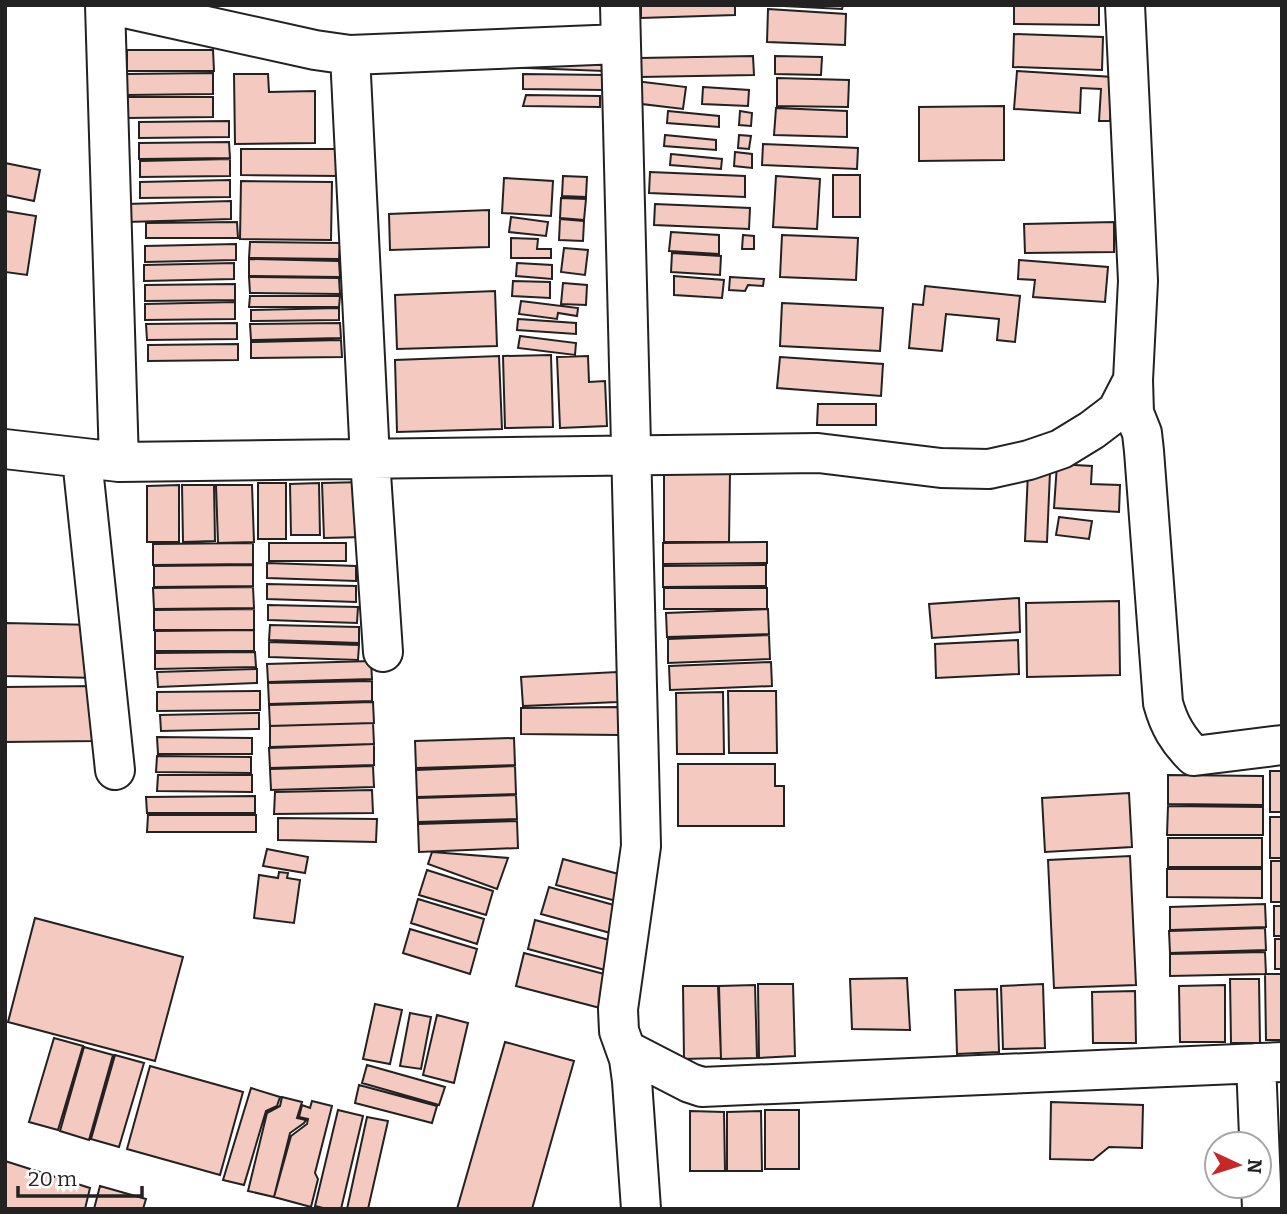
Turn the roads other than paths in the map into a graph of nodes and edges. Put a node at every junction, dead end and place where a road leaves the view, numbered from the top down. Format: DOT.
graph roads {
  1 [pos="105,5"];
  2 [pos="111,5"];
  3 [pos="620,5"];
  4 [pos="1125,5"];
  5 [pos="620,44"];
  6 [pos="350,55"];
  7 [pos="1133,380"];
  8 [pos="5,449"];
  9 [pos="630,456"];
  10 [pos="370,459"];
  11 [pos="100,461"];
  12 [pos="383,652"];
  13 [pos="1282,745"];
  14 [pos="115,770"];
  15 [pos="626,1050"];
  16 [pos="1269,1063"];
  17 [pos="640,1209"];
  18 [pos="1262,1209"];
  1 -- 11 [label="street"];
  2 -- 6 [label="street"];
  3 -- 5 [label="street"];
  4 -- 7 [label="street"];
  5 -- 6 [label="street"];
  5 -- 9 [label="street"];
  6 -- 10 [label="street"];
  7 -- 9 [label="street"];
  7 -- 13 [label="street"];
  8 -- 11 [label="street"];
  9 -- 10 [label="street"];
  9 -- 15 [label="street"];
  10 -- 11 [label="street"];
  10 -- 12 [label="street"];
  11 -- 14 [label="street"];
  15 -- 16 [label="street"];
  15 -- 17 [label="street"];
  16 -- 18 [label="street"];
}
